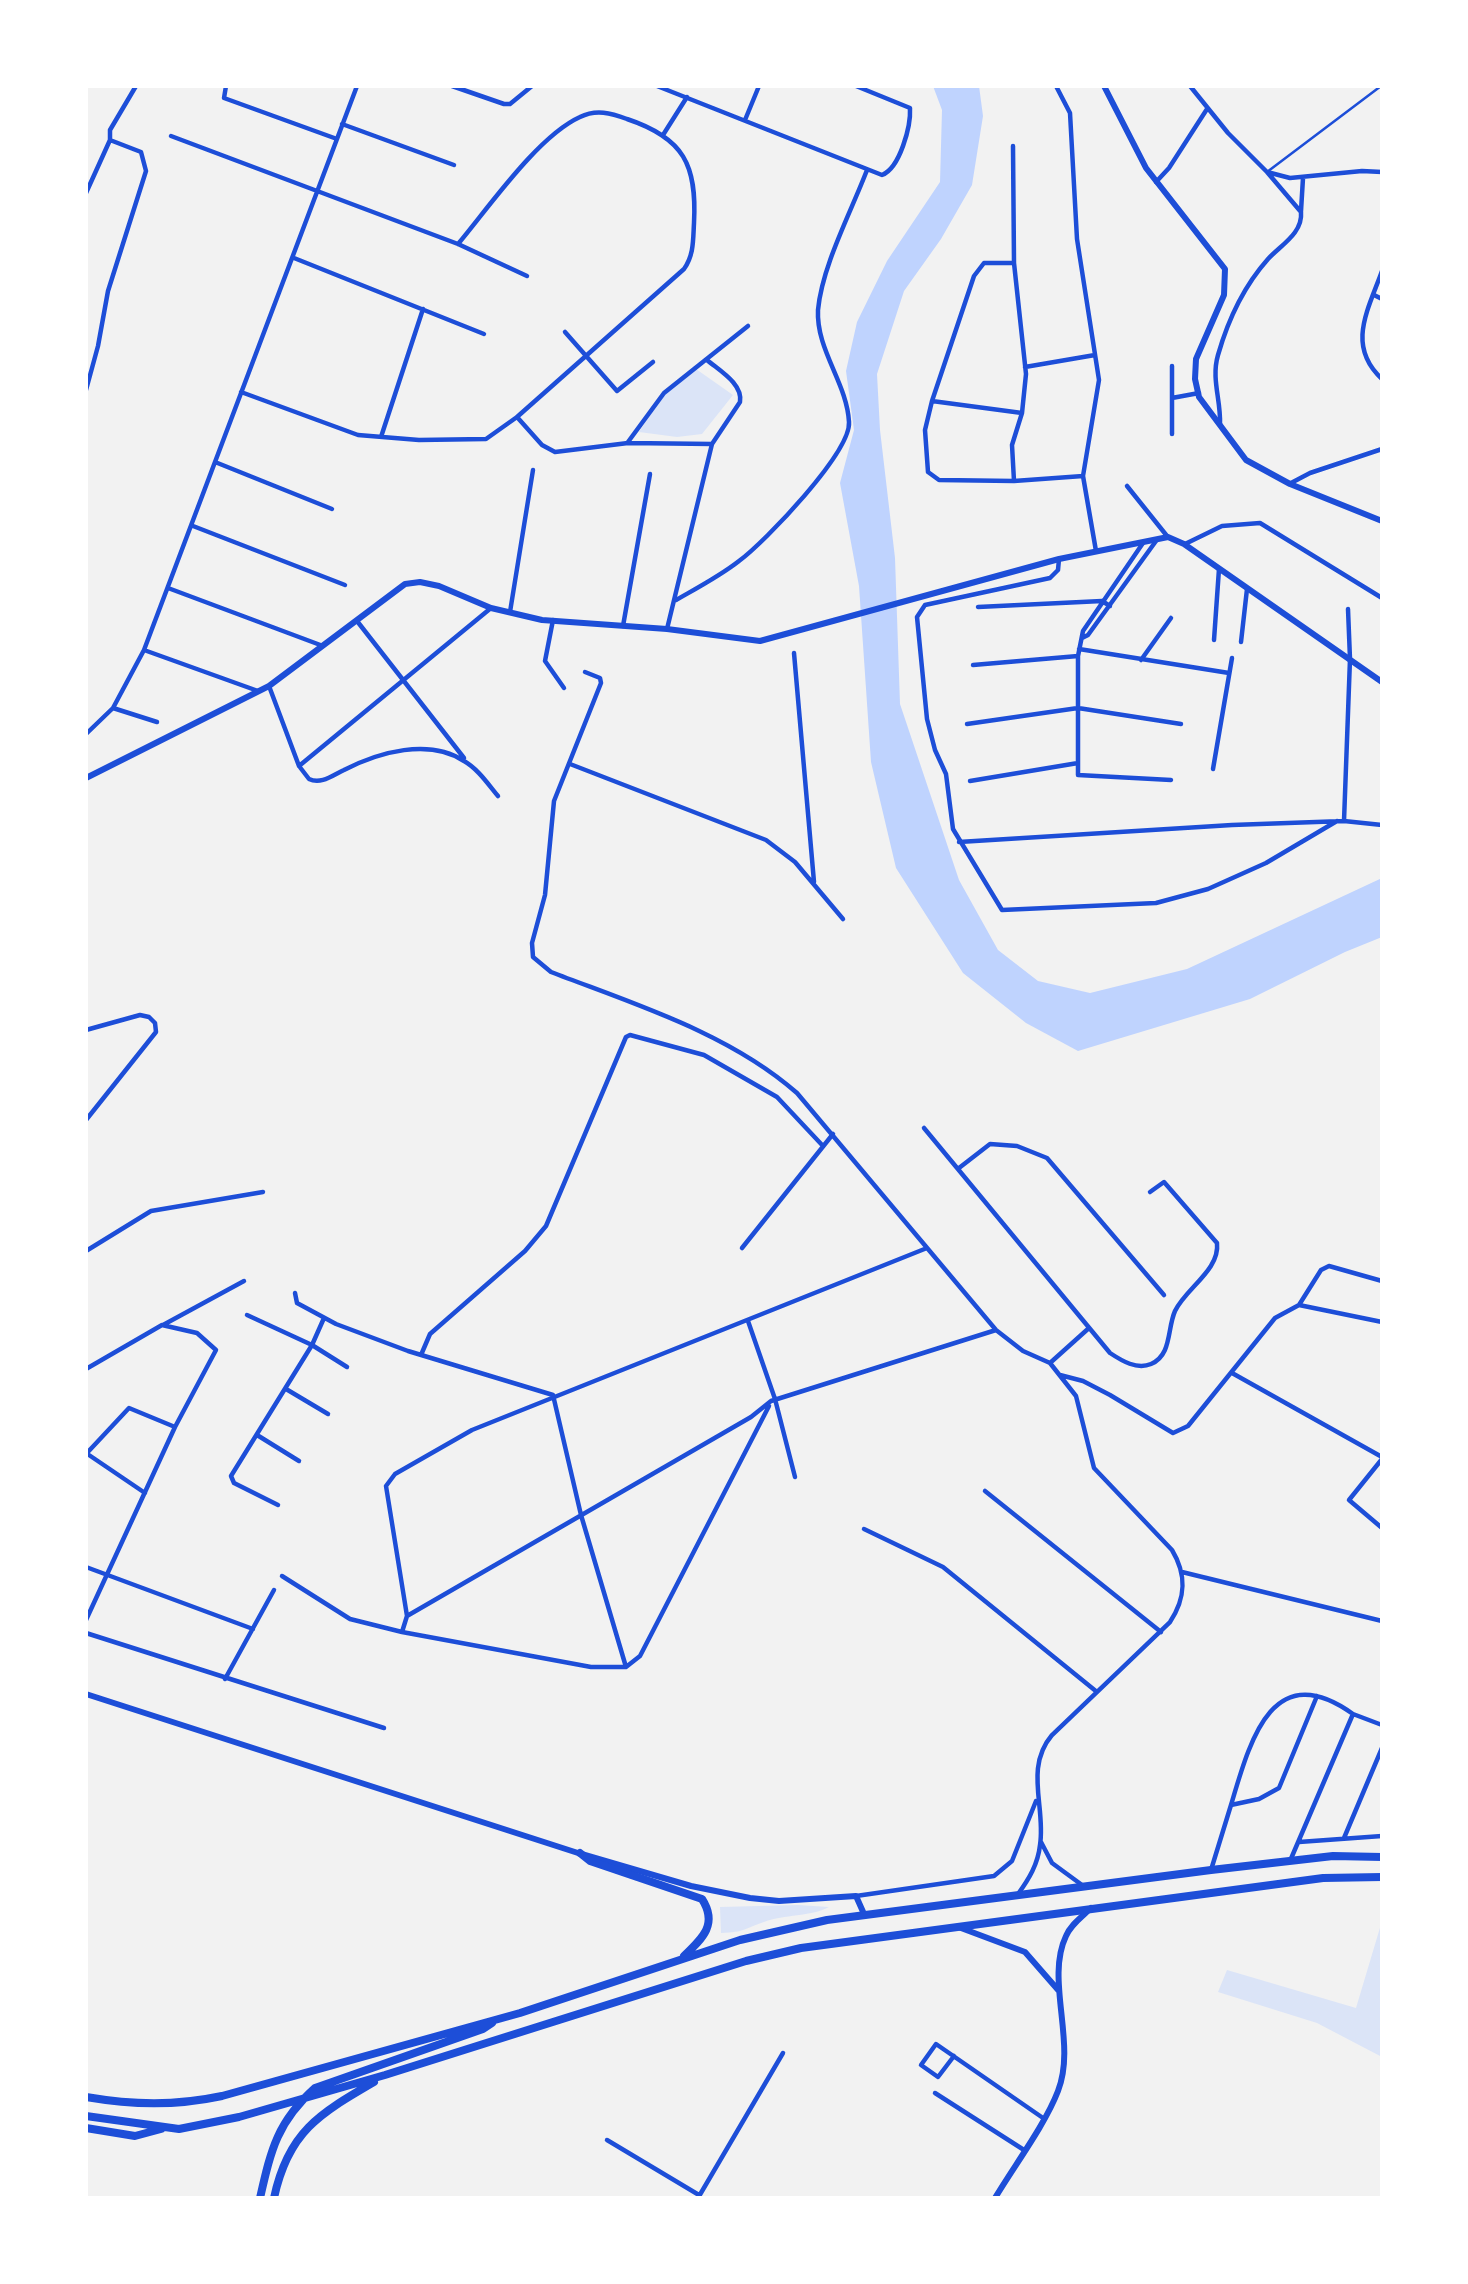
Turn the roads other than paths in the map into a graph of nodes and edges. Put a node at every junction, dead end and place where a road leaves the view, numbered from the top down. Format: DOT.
graph roads {
  1 [pos="136,86"];
  2 [pos="226,86"];
  3 [pos="357,86"];
  4 [pos="452,86"];
  5 [pos="532,86"];
  6 [pos="657,86"];
  7 [pos="759,86"];
  8 [pos="856,86"];
  9 [pos="1056,86"];
  10 [pos="1104,86"];
  11 [pos="1190,86"];
  12 [pos="1381,86"];
  13 [pos="687,97"];
  14 [pos="1207,109"];
  15 [pos="745,120"];
  16 [pos="342,124"];
  17 [pos="663,135"];
  18 [pos="171,136"];
  19 [pos="110,139"];
  20 [pos="337,139"];
  21 [pos="1013,146"];
  22 [pos="454,165"];
  23 [pos="867,170"];
  24 [pos="1267,172"];
  25 [pos="1382,172"];
  26 [pos="1303,178"];
  27 [pos="1156,182"];
  28 [pos="86,193"];
  29 [pos="316,193"];
  30 [pos="1301,212"];
  31 [pos="458,244"];
  32 [pos="294,258"];
  33 [pos="1014,263"];
  34 [pos="1382,271"];
  35 [pos="527,276"];
  36 [pos="1374,295"];
  37 [pos="1382,299"];
  38 [pos="423,309"];
  39 [pos="748,326"];
  40 [pos="565,332"];
  41 [pos="484,334"];
  42 [pos="1095,355"];
  43 [pos="585,357"];
  44 [pos="707,360"];
  45 [pos="653,362"];
  46 [pos="1172,366"];
  47 [pos="1026,367"];
  48 [pos="1382,379"];
  49 [pos="86,390"];
  50 [pos="241,392"];
  51 [pos="1199,393"];
  52 [pos="1172,398"];
  53 [pos="932,401"];
  54 [pos="1021,413"];
  55 [pos="517,417"];
  56 [pos="1220,427"];
  57 [pos="1172,434"];
  58 [pos="381,437"];
  59 [pos="628,443"];
  60 [pos="712,444"];
  61 [pos="1382,449"];
  62 [pos="215,462"];
  63 [pos="533,470"];
  64 [pos="650,474"];
  65 [pos="1083,476"];
  66 [pos="1014,481"];
  67 [pos="1290,484"];
  68 [pos="1126,486"];
  69 [pos="332,509"];
  70 [pos="1382,522"];
  71 [pos="192,526"];
  72 [pos="1168,537"];
  73 [pos="1156,541"];
  74 [pos="1143,543"];
  75 [pos="1184,544"];
  76 [pos="1096,551"];
  77 [pos="1136,553"];
  78 [pos="1143,558"];
  79 [pos="1059,559"];
  80 [pos="1219,569"];
  81 [pos="345,585"];
  82 [pos="168,588"];
  83 [pos="1247,588"];
  84 [pos="1382,598"];
  85 [pos="676,600"];
  86 [pos="1102,601"];
  87 [pos="1110,606"];
  88 [pos="978,607"];
  89 [pos="491,608"];
  90 [pos="1348,609"];
  91 [pos="510,612"];
  92 [pos="1171,618"];
  93 [pos="553,620"];
  94 [pos="357,621"];
  95 [pos="623,626"];
  96 [pos="667,629"];
  97 [pos="1082,638"];
  98 [pos="1214,640"];
  99 [pos="1241,642"];
  100 [pos="324,647"];
  101 [pos="1079,649"];
  102 [pos="144,650"];
  103 [pos="794,653"];
  104 [pos="1078,656"];
  105 [pos="1232,659"];
  106 [pos="1350,659"];
  107 [pos="1141,660"];
  108 [pos="973,665"];
  109 [pos="585,672"];
  110 [pos="1229,673"];
  111 [pos="403,680"];
  112 [pos="1382,682"];
  113 [pos="269,686"];
  114 [pos="564,688"];
  115 [pos="259,692"];
  116 [pos="113,708"];
  117 [pos="1078,708"];
  118 [pos="157,722"];
  119 [pos="967,724"];
  120 [pos="1181,724"];
  121 [pos="86,734"];
  122 [pos="467,762"];
  123 [pos="1078,763"];
  124 [pos="570,764"];
  125 [pos="299,766"];
  126 [pos="1213,769"];
  127 [pos="86,778"];
  128 [pos="970,780"];
  129 [pos="1171,780"];
  130 [pos="498,796"];
  131 [pos="1337,821"];
  132 [pos="1344,821"];
  133 [pos="1382,825"];
  134 [pos="960,842"];
  135 [pos="814,885"];
  136 [pos="843,919"];
  137 [pos="86,1030"];
  138 [pos="86,1120"];
  139 [pos="924,1128"];
  140 [pos="833,1134"];
  141 [pos="823,1146"];
  142 [pos="958,1168"];
  143 [pos="263,1192"];
  144 [pos="1150,1192"];
  145 [pos="742,1248"];
  146 [pos="927,1248"];
  147 [pos="86,1251"];
  148 [pos="244,1281"];
  149 [pos="1382,1281"];
  150 [pos="295,1293"];
  151 [pos="1164,1295"];
  152 [pos="1299,1305"];
  153 [pos="247,1315"];
  154 [pos="324,1318"];
  155 [pos="748,1321"];
  156 [pos="1382,1322"];
  157 [pos="162,1325"];
  158 [pos="1088,1328"];
  159 [pos="996,1330"];
  160 [pos="312,1345"];
  161 [pos="421,1355"];
  162 [pos="1050,1363"];
  163 [pos="347,1367"];
  164 [pos="86,1369"];
  165 [pos="1232,1373"];
  166 [pos="1059,1375"];
  167 [pos="286,1389"];
  168 [pos="553,1395"];
  169 [pos="773,1400"];
  170 [pos="328,1414"];
  171 [pos="175,1427"];
  172 [pos="257,1435"];
  173 [pos="86,1453"];
  174 [pos="1382,1458"];
  175 [pos="299,1461"];
  176 [pos="795,1477"];
  177 [pos="985,1491"];
  178 [pos="145,1493"];
  179 [pos="278,1505"];
  180 [pos="581,1515"];
  181 [pos="1382,1528"];
  182 [pos="864,1529"];
  183 [pos="86,1567"];
  184 [pos="1182,1572"];
  185 [pos="108,1574"];
  186 [pos="282,1576"];
  187 [pos="274,1590"];
  188 [pos="407,1616"];
  189 [pos="86,1620"];
  190 [pos="1382,1621"];
  191 [pos="253,1629"];
  192 [pos="402,1632"];
  193 [pos="1161,1632"];
  194 [pos="86,1633"];
  195 [pos="626,1667"];
  196 [pos="225,1679"];
  197 [pos="1097,1692"];
  198 [pos="86,1694"];
  199 [pos="1317,1696"];
  200 [pos="1353,1714"];
  201 [pos="1382,1725"];
  202 [pos="384,1728"];
  203 [pos="1382,1748"];
  204 [pos="1037,1801"];
  205 [pos="1231,1805"];
  206 [pos="1382,1836"];
  207 [pos="1344,1838"];
  208 [pos="1041,1842"];
  209 [pos="1299,1842"];
  210 [pos="580,1853"];
  211 [pos="1382,1857"];
  212 [pos="1290,1861"];
  213 [pos="1211,1870"];
  214 [pos="1382,1877"];
  215 [pos="1083,1886"];
  216 [pos="856,1896"];
  217 [pos="1016,1898"];
  218 [pos="1093,1907"];
  219 [pos="864,1914"];
  220 [pos="952,1925"];
  221 [pos="682,1959"];
  222 [pos="1059,1991"];
  223 [pos="496,2019"];
  224 [pos="783,2053"];
  225 [pos="954,2056"];
  226 [pos="385,2075"];
  227 [pos="935,2092"];
  228 [pos="86,2097"];
  229 [pos="86,2116"];
  230 [pos="1043,2118"];
  231 [pos="86,2128"];
  232 [pos="164,2128"];
  233 [pos="607,2140"];
  234 [pos="1024,2150"];
  235 [pos="698,2197"];
  236 [pos="260,2198"];
  237 [pos="274,2198"];
  238 [pos="995,2198"];
  1 -- 19 [label="street"];
  2 -- 20 [label="street"];
  3 -- 16 [label="street"];
  4 -- 5 [label="street"];
  6 -- 13 [label="street"];
  7 -- 15 [label="street"];
  8 -- 23 [label="street"];
  9 -- 42 [label="street"];
  10 -- 27 [label="street"];
  11 -- 14 [label="street"];
  12 -- 24 [label="lane"];
  13 -- 15 [label="street"];
  13 -- 17 [label="street"];
  14 -- 24 [label="street"];
  14 -- 27 [label="street"];
  15 -- 23 [label="street"];
  16 -- 20 [label="street"];
  16 -- 22 [label="street"];
  17 -- 31 [label="street"];
  17 -- 43 [label="street"];
  18 -- 29 [label="street"];
  19 -- 28 [label="street"];
  19 -- 49 [label="street"];
  20 -- 29 [label="street"];
  21 -- 33 [label="street"];
  23 -- 85 [label="street"];
  24 -- 26 [label="street"];
  24 -- 30 [label="street"];
  25 -- 26 [label="street"];
  26 -- 30 [label="street"];
  27 -- 51 [label="street"];
  29 -- 31 [label="street"];
  29 -- 32 [label="street"];
  30 -- 56 [label="street"];
  31 -- 35 [label="street"];
  32 -- 38 [label="street"];
  32 -- 50 [label="street"];
  33 -- 47 [label="street"];
  33 -- 53 [label="street"];
  34 -- 36 [label="street"];
  36 -- 37 [label="street"];
  36 -- 48 [label="street"];
  38 -- 41 [label="street"];
  38 -- 58 [label="street"];
  39 -- 44 [label="street"];
  40 -- 43 [label="street"];
  42 -- 47 [label="street"];
  42 -- 65 [label="street"];
  43 -- 45 [label="street"];
  43 -- 55 [label="street"];
  44 -- 59 [label="street"];
  44 -- 60 [label="street"];
  46 -- 52 [label="street"];
  47 -- 54 [label="street"];
  50 -- 58 [label="street"];
  50 -- 62 [label="street"];
  51 -- 52 [label="street"];
  51 -- 56 [label="street"];
  52 -- 57 [label="street"];
  53 -- 54 [label="street"];
  53 -- 66 [label="street"];
  54 -- 66 [label="street"];
  55 -- 58 [label="street"];
  55 -- 59 [label="street"];
  56 -- 67 [label="street"];
  59 -- 60 [label="street"];
  60 -- 85 [label="street"];
  61 -- 67 [label="street"];
  62 -- 69 [label="street"];
  62 -- 71 [label="street"];
  63 -- 91 [label="street"];
  64 -- 95 [label="street"];
  65 -- 66 [label="street"];
  65 -- 76 [label="street"];
  67 -- 70 [label="street"];
  68 -- 72 [label="street"];
  71 -- 81 [label="street"];
  71 -- 82 [label="street"];
  72 -- 73 [label="street"];
  72 -- 75 [label="street"];
  73 -- 74 [label="street"];
  73 -- 78 [label="street"];
  74 -- 76 [label="street"];
  74 -- 77 [label="street"];
  75 -- 80 [label="street"];
  75 -- 84 [label="street"];
  76 -- 79 [label="street"];
  77 -- 78 [label="street"];
  77 -- 86 [label="street"];
  78 -- 87 [label="street"];
  79 -- 96 [label="street"];
  79 -- 134 [label="street"];
  80 -- 83 [label="street"];
  80 -- 98 [label="street"];
  82 -- 100 [label="street"];
  82 -- 102 [label="street"];
  83 -- 99 [label="street"];
  83 -- 106 [label="street"];
  85 -- 96 [label="street"];
  86 -- 87 [label="street"];
  86 -- 88 [label="street"];
  86 -- 97 [label="street"];
  87 -- 97 [label="street"];
  89 -- 91 [label="street"];
  89 -- 94 [label="street"];
  89 -- 111 [label="street"];
  90 -- 106 [label="street"];
  91 -- 93 [label="street"];
  92 -- 107 [label="street"];
  93 -- 95 [label="street"];
  93 -- 114 [label="street"];
  94 -- 100 [label="street"];
  94 -- 111 [label="street"];
  95 -- 96 [label="street"];
  97 -- 101 [label="street"];
  100 -- 113 [label="street"];
  101 -- 104 [label="street"];
  101 -- 107 [label="street"];
  102 -- 115 [label="street"];
  102 -- 116 [label="street"];
  103 -- 135 [label="street"];
  104 -- 108 [label="street"];
  104 -- 117 [label="street"];
  105 -- 110 [label="street"];
  106 -- 112 [label="street"];
  106 -- 132 [label="street"];
  107 -- 110 [label="street"];
  109 -- 124 [label="street"];
  110 -- 126 [label="street"];
  111 -- 122 [label="street"];
  111 -- 125 [label="street"];
  113 -- 115 [label="street"];
  113 -- 125 [label="street"];
  115 -- 127 [label="street"];
  116 -- 118 [label="street"];
  116 -- 121 [label="street"];
  117 -- 119 [label="street"];
  117 -- 120 [label="street"];
  117 -- 123 [label="street"];
  122 -- 125 [label="street"];
  122 -- 130 [label="street"];
  123 -- 128 [label="street"];
  123 -- 129 [label="street"];
  124 -- 135 [label="street"];
  124 -- 140 [label="street"];
  131 -- 132 [label="street"];
  131 -- 134 [label="street"];
  131 -- 134 [label="street"];
  132 -- 133 [label="street"];
  135 -- 136 [label="street"];
  137 -- 138 [label="street"];
  139 -- 142 [label="street"];
  140 -- 141 [label="street"];
  140 -- 146 [label="street"];
  141 -- 145 [label="street"];
  141 -- 161 [label="street"];
  142 -- 151 [label="street"];
  142 -- 158 [label="street"];
  143 -- 147 [label="street"];
  144 -- 158 [label="street"];
  146 -- 155 [label="street"];
  146 -- 159 [label="street"];
  148 -- 157 [label="street"];
  149 -- 152 [label="street"];
  150 -- 154 [label="street"];
  152 -- 156 [label="street"];
  152 -- 165 [label="street"];
  153 -- 160 [label="street"];
  154 -- 160 [label="street"];
  154 -- 161 [label="street"];
  155 -- 168 [label="street"];
  155 -- 169 [label="street"];
  157 -- 164 [label="street"];
  157 -- 171 [label="street"];
  158 -- 162 [label="street"];
  159 -- 162 [label="street"];
  159 -- 169 [label="street"];
  160 -- 163 [label="street"];
  160 -- 167 [label="street"];
  161 -- 168 [label="street"];
  162 -- 166 [label="street"];
  165 -- 166 [label="street"];
  165 -- 174 [label="street"];
  166 -- 184 [label="street"];
  167 -- 170 [label="street"];
  167 -- 172 [label="street"];
  168 -- 180 [label="street"];
  168 -- 188 [label="street"];
  169 -- 176 [label="street"];
  169 -- 180 [label="street"];
  169 -- 195 [label="street"];
  171 -- 173 [label="street"];
  171 -- 178 [label="street"];
  172 -- 175 [label="street"];
  172 -- 179 [label="street"];
  173 -- 178 [label="street"];
  174 -- 181 [label="street"];
  177 -- 193 [label="street"];
  178 -- 185 [label="street"];
  180 -- 188 [label="street"];
  180 -- 195 [label="street"];
  182 -- 197 [label="street"];
  183 -- 185 [label="street"];
  184 -- 190 [label="street"];
  184 -- 193 [label="street"];
  185 -- 189 [label="street"];
  185 -- 191 [label="street"];
  186 -- 192 [label="street"];
  187 -- 191 [label="street"];
  188 -- 192 [label="street"];
  191 -- 196 [label="street"];
  192 -- 195 [label="street"];
  193 -- 197 [label="street"];
  194 -- 196 [label="street"];
  196 -- 202 [label="street"];
  197 -- 204 [label="street"];
  198 -- 210 [label="street"];
  199 -- 200 [label="street"];
  199 -- 205 [label="street"];
  199 -- 205 [label="street"];
  200 -- 201 [label="street"];
  200 -- 209 [label="street"];
  203 -- 207 [label="street"];
  204 -- 208 [label="street"];
  204 -- 216 [label="street"];
  205 -- 213 [label="street"];
  206 -- 207 [label="street"];
  207 -- 209 [label="street"];
  208 -- 215 [label="street"];
  208 -- 217 [label="street"];
  209 -- 212 [label="street"];
  210 -- 216 [label="street"];
  210 -- 221 [label="highway"];
  211 -- 212 [label="highway"];
  212 -- 213 [label="highway"];
  213 -- 215 [label="highway"];
  214 -- 218 [label="highway"];
  215 -- 217 [label="highway"];
  216 -- 219 [label="street"];
  217 -- 219 [label="highway"];
  218 -- 220 [label="highway"];
  218 -- 222 [label="street"];
  219 -- 221 [label="highway"];
  220 -- 222 [label="street"];
  220 -- 226 [label="highway"];
  221 -- 223 [label="highway"];
  222 -- 230 [label="street"];
  223 -- 228 [label="highway"];
  223 -- 236 [label="highway"];
  224 -- 235 [label="street"];
  225 -- 225 [label="street"];
  225 -- 230 [label="street"];
  226 -- 232 [label="highway"];
  226 -- 237 [label="highway"];
  227 -- 234 [label="street"];
  229 -- 232 [label="highway"];
  230 -- 234 [label="street"];
  231 -- 232 [label="highway"];
  233 -- 235 [label="street"];
  234 -- 238 [label="street"];
}
